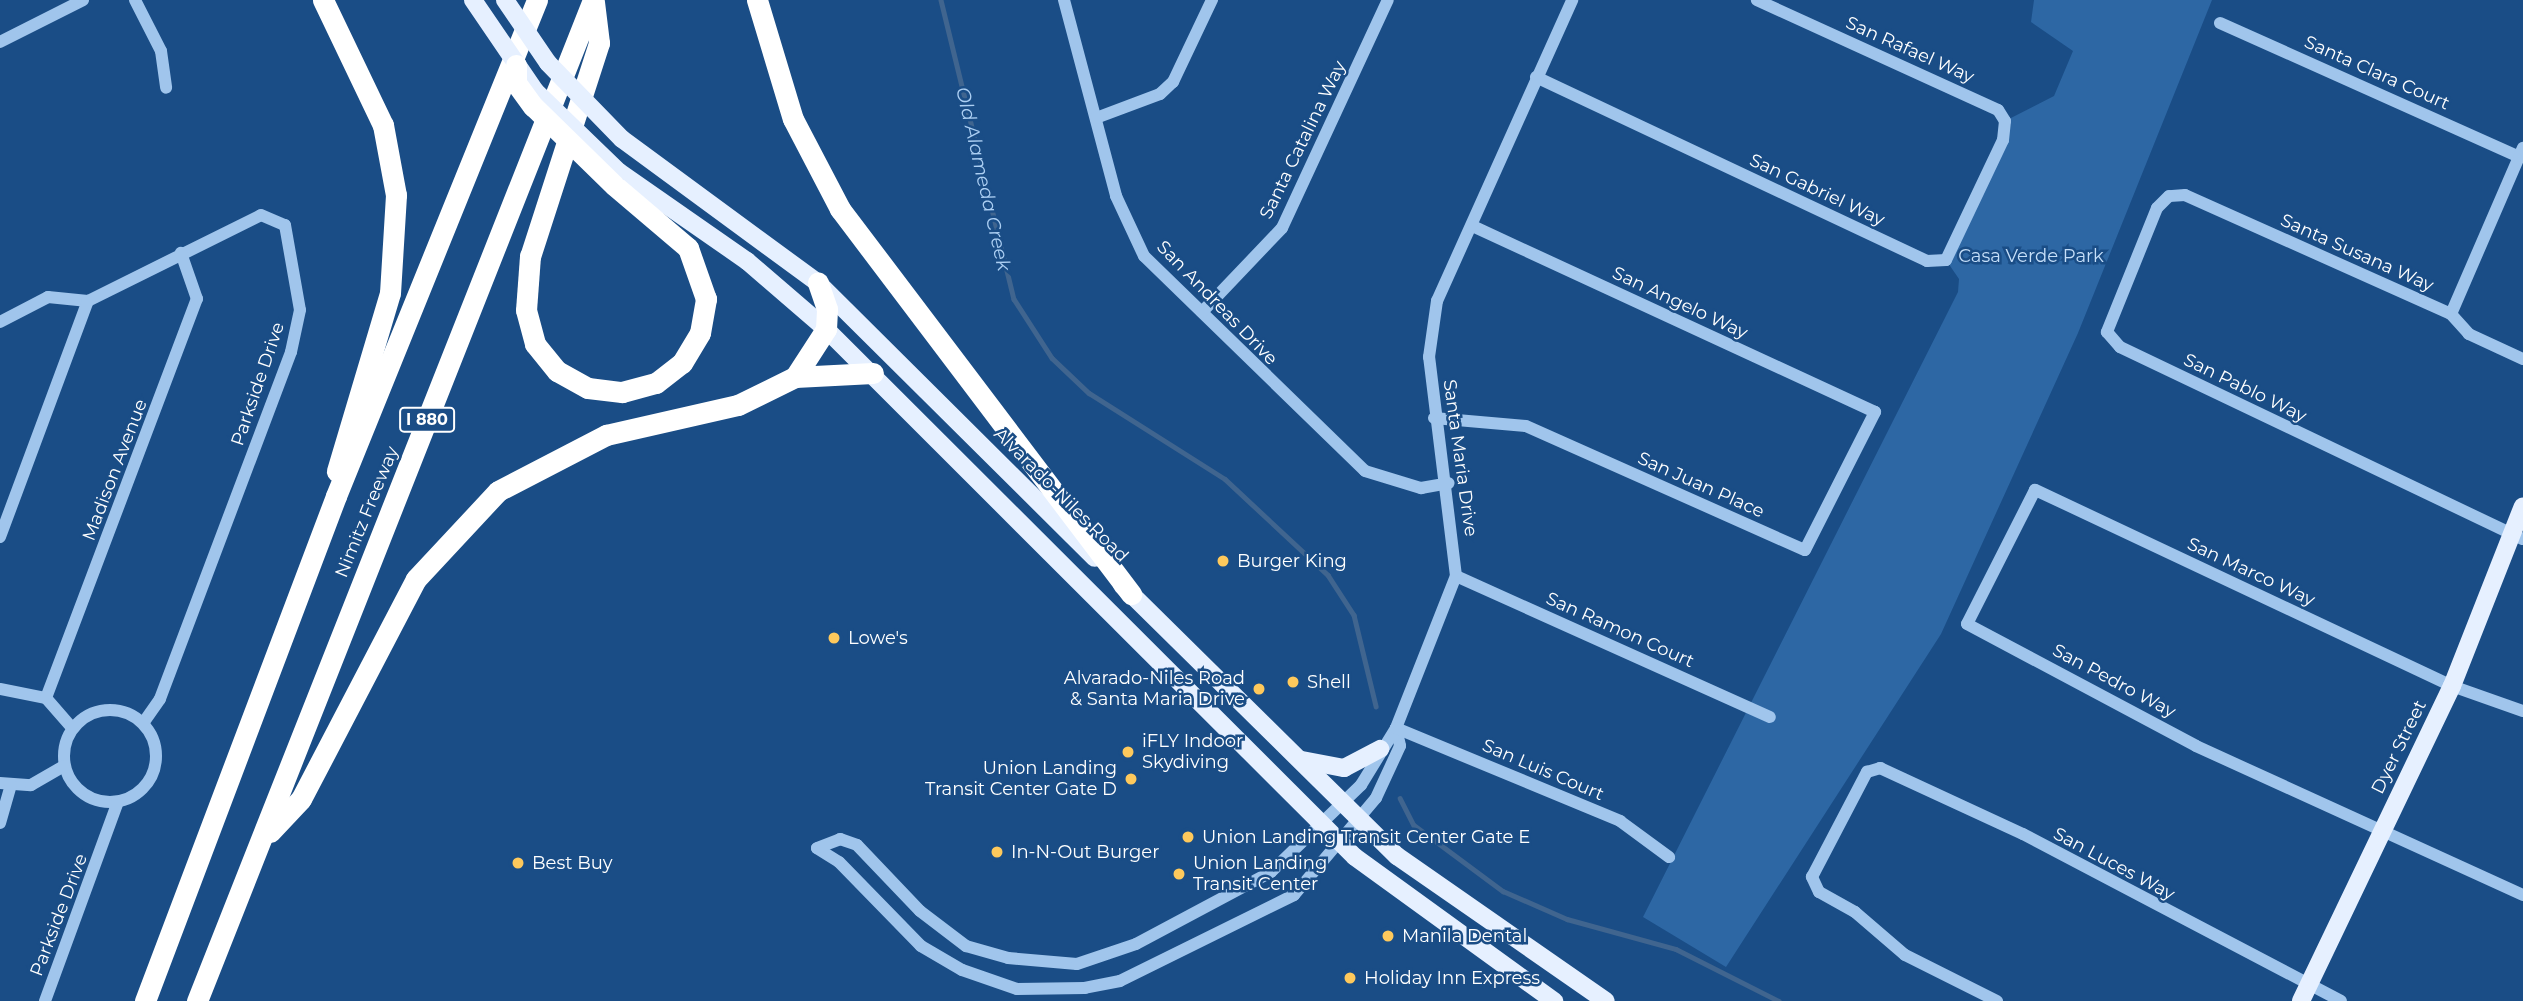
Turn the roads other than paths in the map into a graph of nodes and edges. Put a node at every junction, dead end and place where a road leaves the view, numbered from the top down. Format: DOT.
graph roads {
  1 [pos="83,0"];
  2 [pos="135,0"];
  3 [pos="323,0"];
  4 [pos="473,0"];
  5 [pos="505,0"];
  6 [pos="537,0"];
  7 [pos="594,0"];
  8 [pos="757,0"];
  9 [pos="1064,0"];
  10 [pos="1212,0"];
  11 [pos="1388,0"];
  12 [pos="1572,0"];
  13 [pos="1757,0"];
  14 [pos="2220,23"];
  15 [pos="0,43"];
  16 [pos="516,65"];
  17 [pos="1536,77"];
  18 [pos="166,88"];
  19 [pos="1096,118"];
  20 [pos="2005,121"];
  21 [pos="2521,152"];
  22 [pos="617,179"];
  23 [pos="2169,196"];
  24 [pos="1472,226"];
  25 [pos="181,253"];
  26 [pos="818,283"];
  27 [pos="88,300"];
  28 [pos="1202,312"];
  29 [pos="2451,314"];
  30 [pos="0,322"];
  31 [pos="826,329"];
  32 [pos="2523,359"];
  33 [pos="873,373"];
  34 [pos="795,377"];
  35 [pos="1875,412"];
  36 [pos="1434,418"];
  37 [pos="1449,483"];
  38 [pos="2035,490"];
  39 [pos="336,496"];
  40 [pos="2523,506"];
  41 [pos="0,537"];
  42 [pos="2515,538"];
  43 [pos="1456,576"];
  44 [pos="1131,594"];
  45 [pos="2452,686"];
  46 [pos="0,689"];
  47 [pos="46,698"];
  48 [pos="2523,711"];
  49 [pos="1770,717"];
  50 [pos="143,723"];
  51 [pos="72,728"];
  52 [pos="1396,728"];
  53 [pos="1380,749"];
  54 [pos="1300,759"];
  55 [pos="64,766"];
  56 [pos="6,784"];
  57 [pos="118,802"];
  58 [pos="1342,803"];
  59 [pos="1358,820"];
  60 [pos="0,823"];
  61 [pos="1320,823"];
  62 [pos="2382,831"];
  63 [pos="262,840"];
  64 [pos="1339,842"];
  65 [pos="1669,857"];
  66 [pos="2523,895"];
  67 [pos="2311,981"];
  68 [pos="45,1001"];
  69 [pos="145,1001"];
  70 [pos="197,1001"];
  71 [pos="1554,1001"];
  72 [pos="1606,1001"];
  73 [pos="1997,1001"];
  74 [pos="2301,1001"];
  75 [pos="2341,1001"];
  1 -- 15 [label="street"];
  2 -- 18 [label="street"];
  3 -- 39 [label="highway"];
  4 -- 16 [label="main road, bridge"];
  5 -- 26 [label="main road, Alvarado-Niles Road, bridge"];
  6 -- 39 [label="highway, Nimitz Freeway / I 880"];
  7 -- 22 [label="highway"];
  7 -- 63 [label="highway, Nimitz Freeway / I 880"];
  8 -- 44 [label="highway"];
  9 -- 19 [label="street, San Andreas Drive"];
  10 -- 19 [label="street"];
  11 -- 28 [label="street, Santa Catalina Way"];
  12 -- 17 [label="street, Santa Maria Drive"];
  13 -- 20 [label="street, San Rafael Way"];
  14 -- 21 [label="street, Santa Clara Court"];
  16 -- 22 [label="highway, bridge"];
  17 -- 20 [label="street, San Gabriel Way"];
  17 -- 24 [label="street, Santa Maria Drive"];
  19 -- 28 [label="street, San Andreas Drive"];
  21 -- 29 [label="street"];
  22 -- 31 [label="main road"];
  23 -- 29 [label="street, Santa Susana Way"];
  23 -- 42 [label="street, San Pablo Way"];
  24 -- 35 [label="street, San Angelo Way"];
  24 -- 36 [label="street, Santa Maria Drive"];
  25 -- 27 [label="street, Parkside Drive"];
  25 -- 47 [label="street, Madison Avenue"];
  25 -- 50 [label="street, Parkside Drive"];
  26 -- 31 [label="highway"];
  26 -- 44 [label="main road, Alvarado-Niles Road"];
  27 -- 30 [label="street"];
  27 -- 41 [label="street"];
  28 -- 37 [label="street, San Andreas Drive"];
  29 -- 32 [label="street, Santa Susana Way"];
  31 -- 33 [label="main road"];
  31 -- 34 [label="highway"];
  33 -- 34 [label="highway"];
  33 -- 61 [label="main road"];
  34 -- 63 [label="highway"];
  35 -- 36 [label="street, San Juan Place"];
  36 -- 37 [label="street, Santa Maria Drive"];
  37 -- 43 [label="street, Santa Maria Drive"];
  38 -- 45 [label="street, San Marco Way"];
  38 -- 62 [label="street, San Pedro Way"];
  39 -- 69 [label="highway, Nimitz Freeway / I 880"];
  40 -- 42 [label="main road, Dyer Street"];
  42 -- 45 [label="main road, Dyer Street"];
  43 -- 49 [label="street, San Ramon Court"];
  43 -- 52 [label="street, Santa Maria Drive"];
  44 -- 54 [label="main road, Alvarado-Niles Road"];
  45 -- 48 [label="street, San Marco Way"];
  45 -- 62 [label="main road, Dyer Street"];
  46 -- 47 [label="street"];
  47 -- 51 [label="street"];
  50 -- 51 [label="street"];
  50 -- 57 [label="street"];
  51 -- 55 [label="street"];
  52 -- 53 [label="street, Santa Maria Drive"];
  52 -- 59 [label="street, Santa Maria Drive"];
  52 -- 65 [label="street, San Luis Court"];
  53 -- 54 [label="main road"];
  53 -- 58 [label="street, Santa Maria Drive"];
  54 -- 58 [label="main road, Alvarado-Niles Road"];
  55 -- 56 [label="street"];
  55 -- 57 [label="street"];
  56 -- 60 [label="street"];
  57 -- 68 [label="street, Parkside Drive"];
  58 -- 59 [label="main road, Alvarado-Niles Road"];
  58 -- 61 [label="street, Santa Maria Drive"];
  59 -- 64 [label="street, Santa Maria Drive"];
  59 -- 72 [label="main road, Alvarado-Niles Road"];
  61 -- 64 [label="main road"];
  61 -- 64 [label="street, Santa Maria Drive"];
  62 -- 66 [label="street"];
  62 -- 67 [label="main road, Dyer Street"];
  63 -- 70 [label="highway, Nimitz Freeway / I 880"];
  64 -- 71 [label="main road"];
  67 -- 73 [label="street, San Luces Way"];
  67 -- 74 [label="main road, Dyer Street"];
  67 -- 75 [label="street, San Luces Way"];
}
